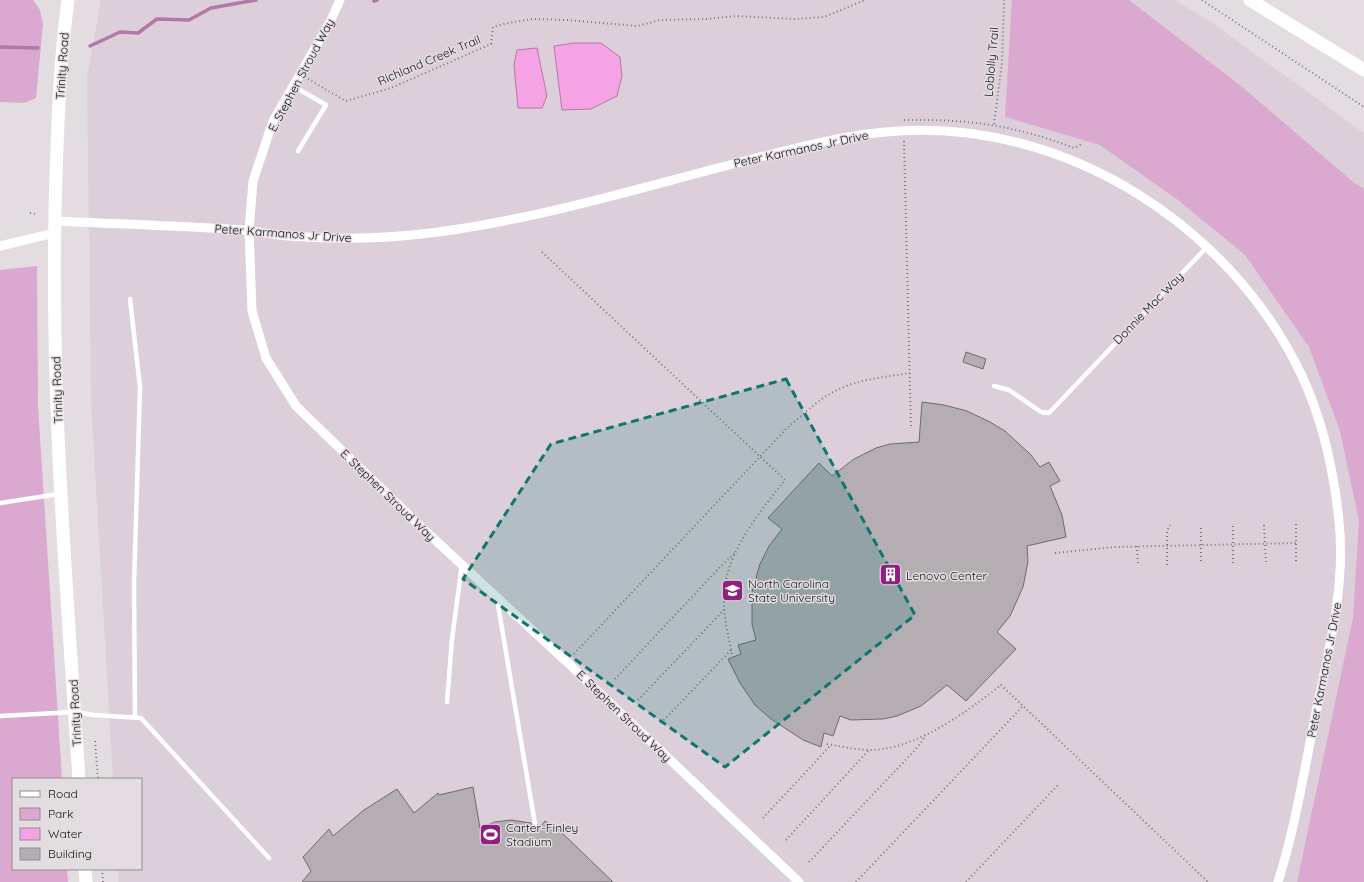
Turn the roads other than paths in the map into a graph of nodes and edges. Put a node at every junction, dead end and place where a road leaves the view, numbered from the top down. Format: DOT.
graph roads {
  1 [pos="68,0"];
  2 [pos="340,0"];
  3 [pos="1250,0"];
  4 [pos="1364,70"];
  5 [pos="293,86"];
  6 [pos="298,151"];
  7 [pos="54,227"];
  8 [pos="249,230"];
  9 [pos="0,246"];
  10 [pos="1207,246"];
  11 [pos="130,299"];
  12 [pos="994,386"];
  13 [pos="62,494"];
  14 [pos="0,503"];
  15 [pos="462,564"];
  16 [pos="496,596"];
  17 [pos="447,702"];
  18 [pos="75,712"];
  19 [pos="0,716"];
  20 [pos="135,718"];
  21 [pos="79,778"];
  22 [pos="535,824"];
  23 [pos="269,858"];
  24 [pos="85,870"];
  25 [pos="86,882"];
  26 [pos="799,882"];
  27 [pos="1278,882"];
  1 -- 7 [label="main road, Trinity Road"];
  2 -- 5 [label="street, E. Stephen Stroud Way"];
  3 -- 4 [label="main road"];
  5 -- 6 [label="lane"];
  5 -- 8 [label="street, E. Stephen Stroud Way"];
  7 -- 8 [label="street, Peter Karmanos Jr Drive"];
  7 -- 9 [label="street, Peter Karmanos Jr Drive"];
  7 -- 13 [label="main road, Trinity Road"];
  8 -- 10 [label="street, Peter Karmanos Jr Drive"];
  8 -- 15 [label="street, E. Stephen Stroud Way"];
  10 -- 12 [label="lane, Donnie Mac Way"];
  10 -- 27 [label="street, Peter Karmanos Jr Drive"];
  11 -- 20 [label="lane"];
  13 -- 14 [label="lane"];
  13 -- 18 [label="main road, Trinity Road"];
  15 -- 16 [label="street, E. Stephen Stroud Way"];
  15 -- 17 [label="lane"];
  16 -- 22 [label="lane"];
  16 -- 26 [label="street, E. Stephen Stroud Way"];
  18 -- 19 [label="lane"];
  18 -- 20 [label="lane"];
  18 -- 21 [label="main road, Trinity Road"];
  20 -- 23 [label="lane"];
  24 -- 25 [label="main road"];
}
